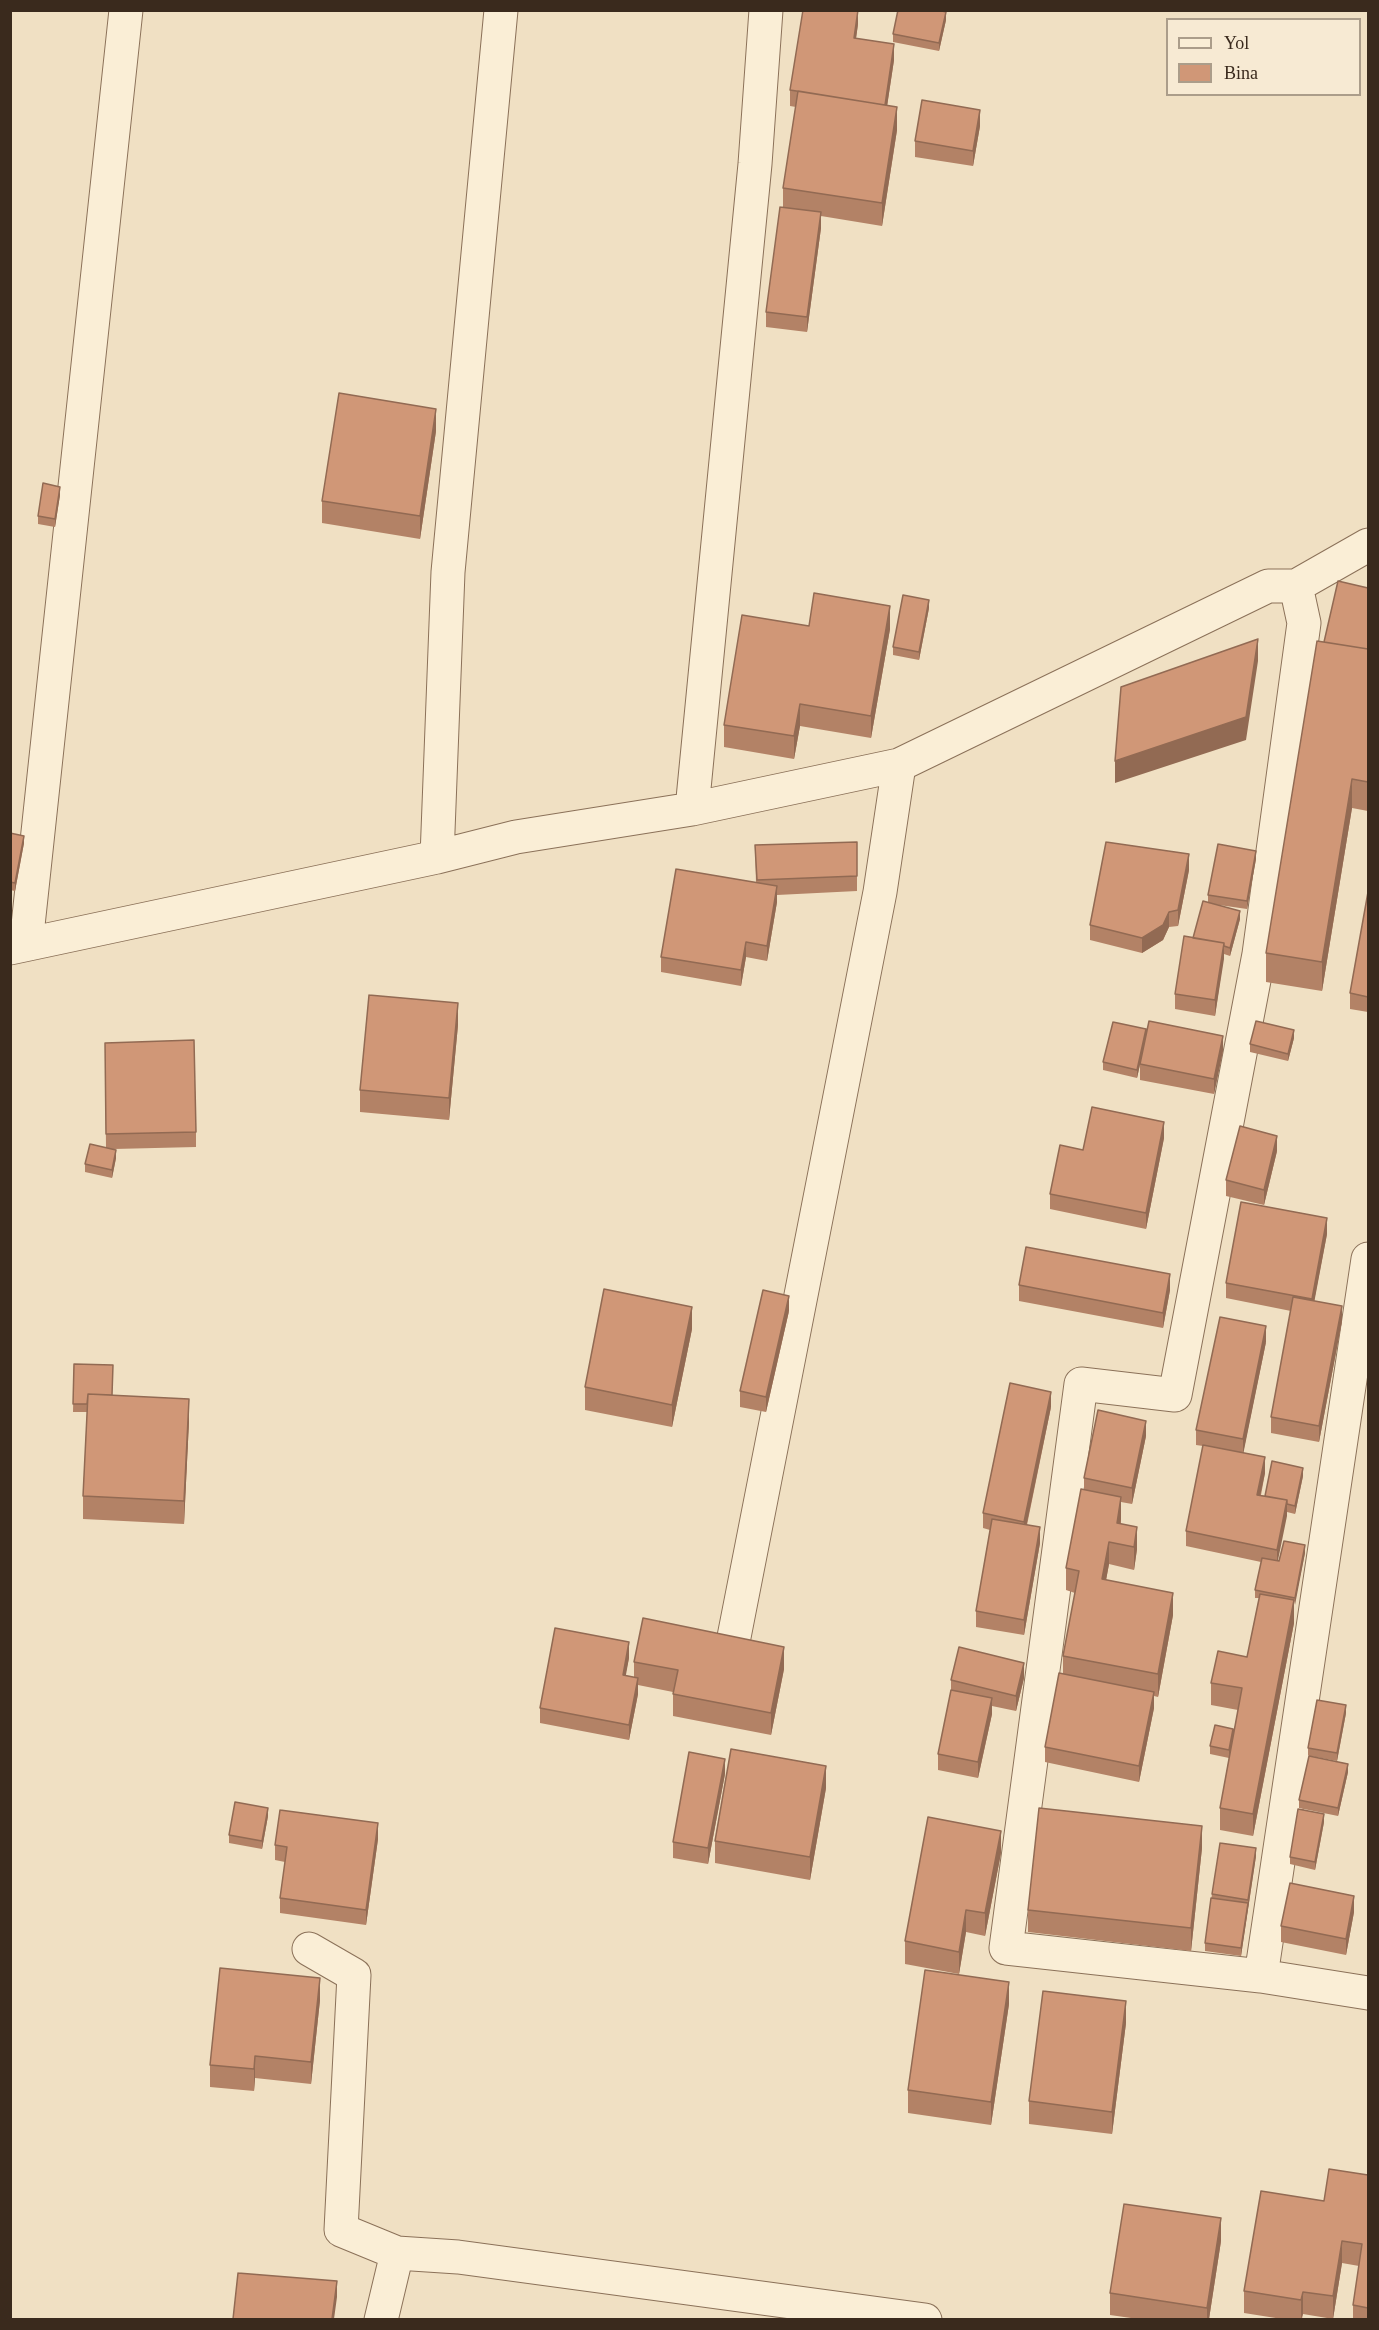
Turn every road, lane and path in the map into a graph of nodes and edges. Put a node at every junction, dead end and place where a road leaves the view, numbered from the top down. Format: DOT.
graph roads {
  1 [pos="126,10"];
  2 [pos="501,10"];
  3 [pos="766,10"];
  4 [pos="1368,545"];
  5 [pos="1296,586"];
  6 [pos="898,765"];
  7 [pos="692,809"];
  8 [pos="437,857"];
  9 [pos="18,946"];
  10 [pos="1368,1259"];
  11 [pos="734,1637"];
  12 [pos="309,1949"];
  13 [pos="1261,1976"];
  14 [pos="1368,1993"];
  15 [pos="397,2253"];
  16 [pos="381,2319"];
  17 [pos="924,2319"];
  1 -- 9 [label="street"];
  2 -- 8 [label="street"];
  3 -- 7 [label="street"];
  4 -- 5 [label="street"];
  5 -- 6 [label="street"];
  5 -- 13 [label="street"];
  6 -- 7 [label="street"];
  6 -- 11 [label="street"];
  7 -- 8 [label="street"];
  8 -- 9 [label="street"];
  10 -- 13 [label="street"];
  12 -- 15 [label="street"];
  13 -- 14 [label="street"];
  15 -- 16 [label="street"];
  15 -- 17 [label="street"];
}
